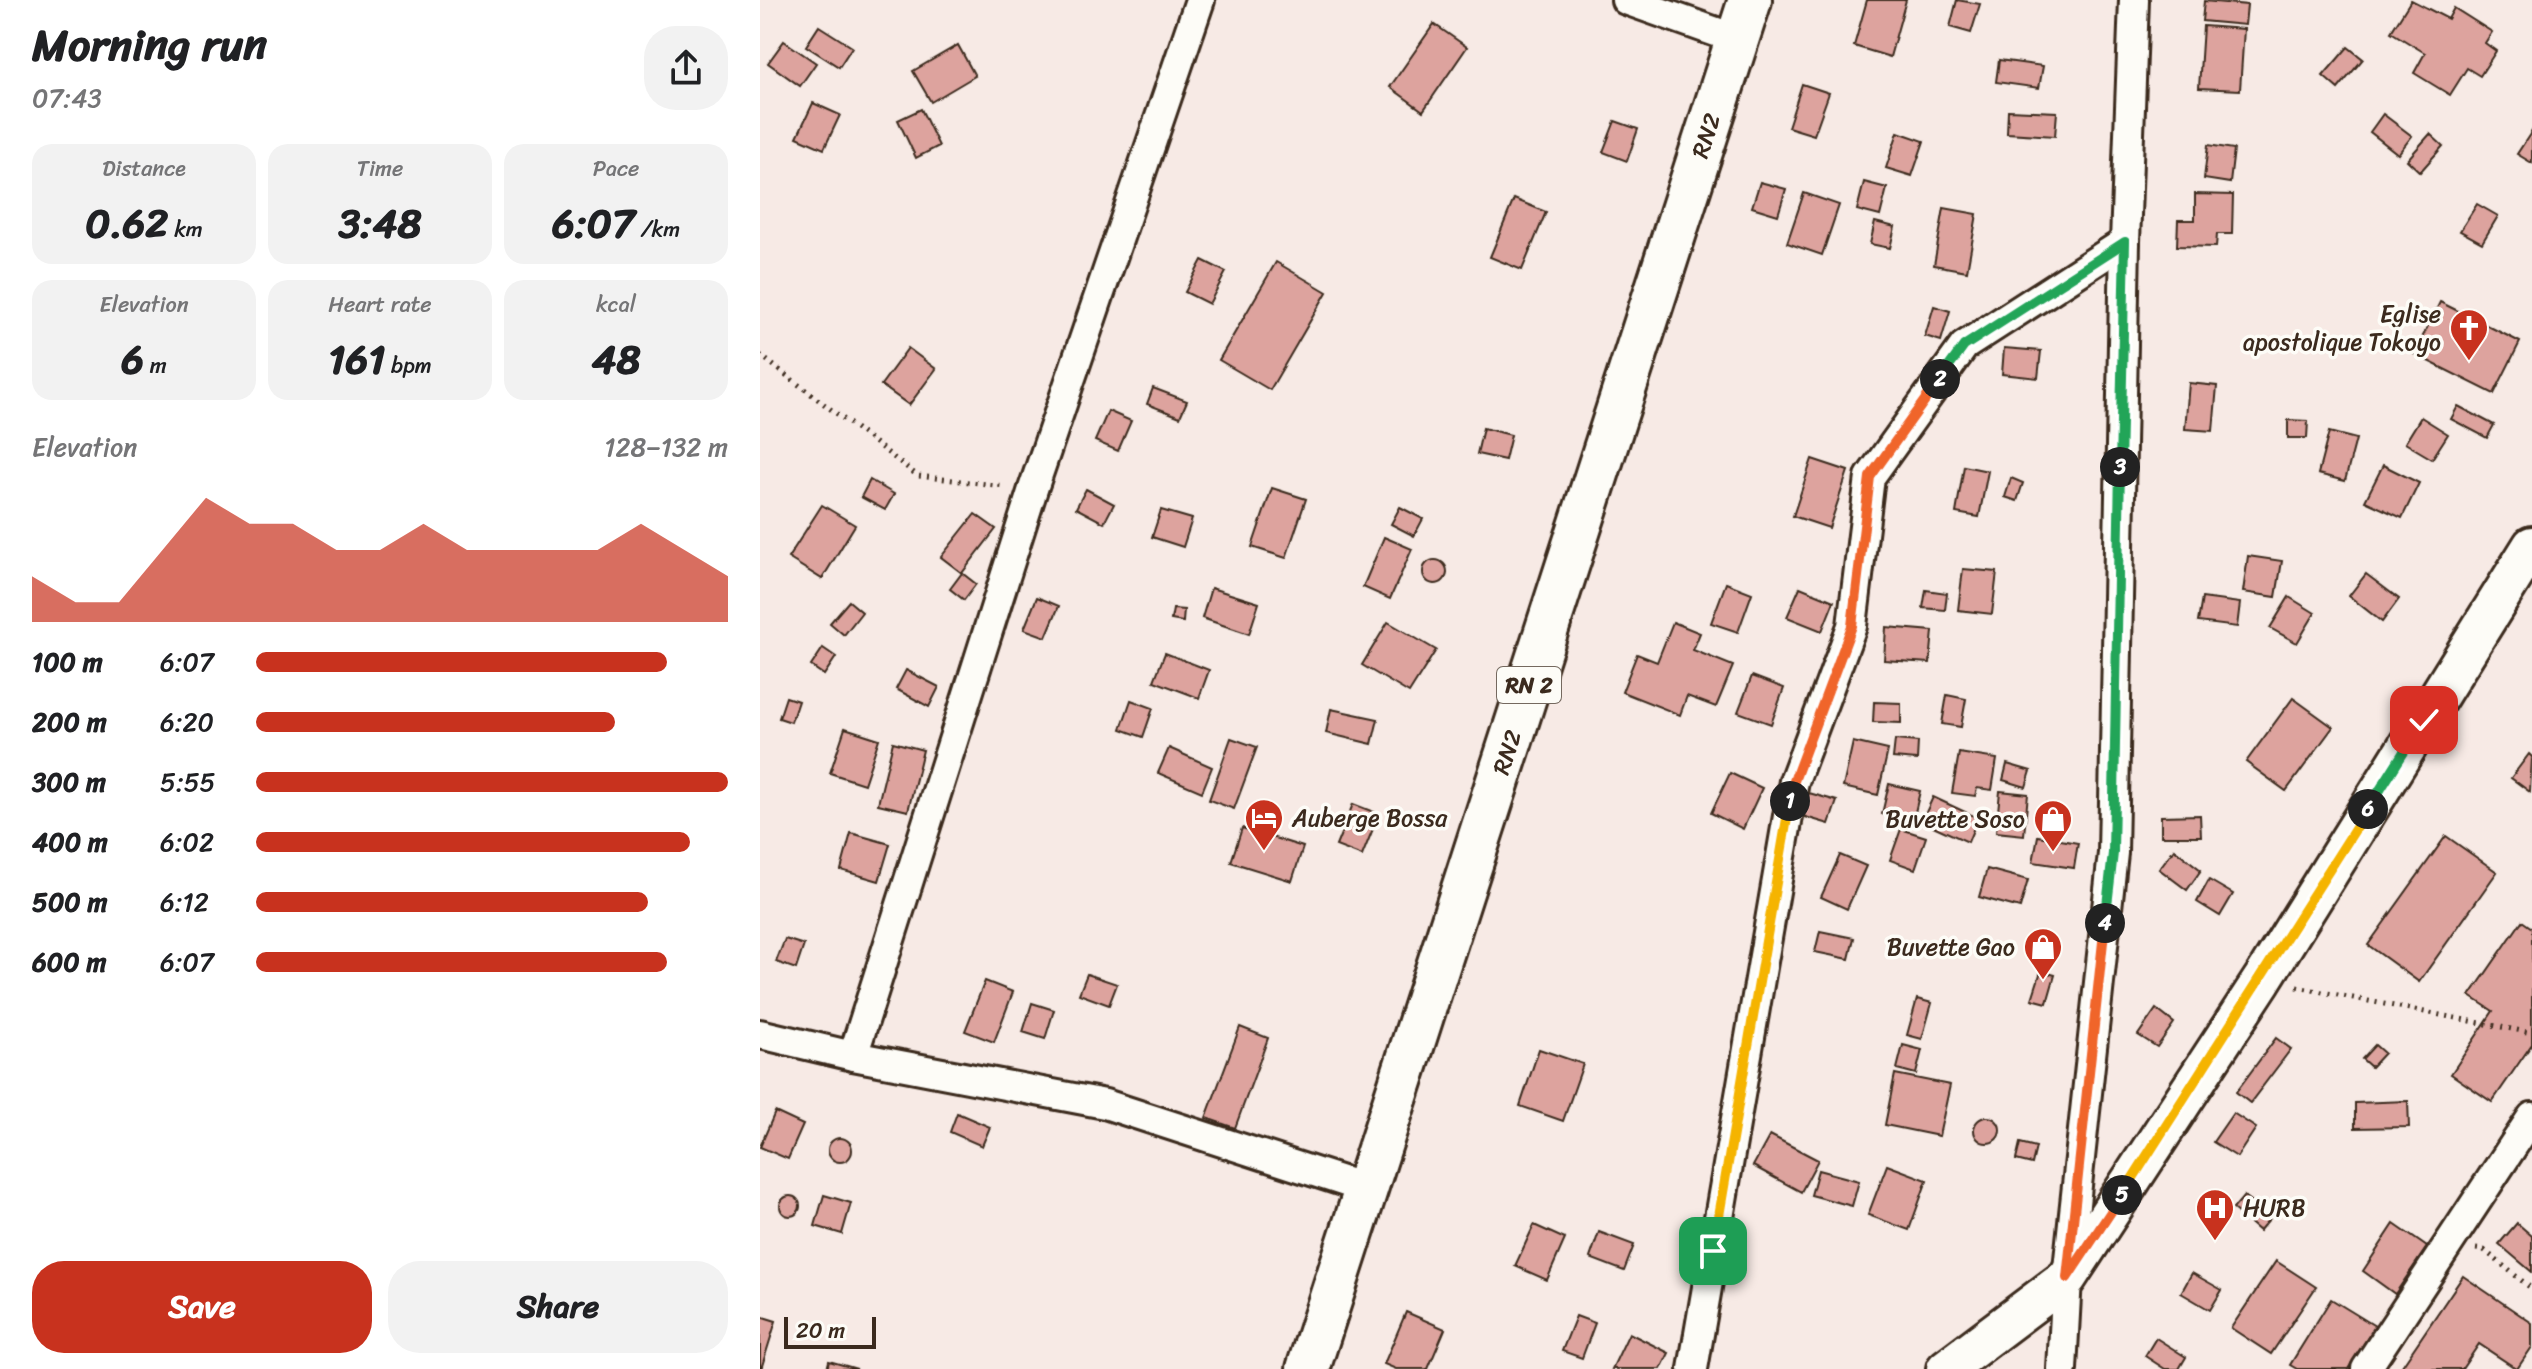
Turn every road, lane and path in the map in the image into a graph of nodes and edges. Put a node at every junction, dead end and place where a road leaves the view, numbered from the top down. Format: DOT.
graph roads {
  1 [pos="1200,0"];
  2 [pos="1626,0"];
  3 [pos="1750,0"];
  4 [pos="2134,0"];
  5 [pos="1736,39"];
  6 [pos="2125,242"];
  7 [pos="760,355"];
  8 [pos="1033,489"];
  9 [pos="2532,546"];
  10 [pos="2262,980"];
  11 [pos="2532,1033"];
  12 [pos="760,1034"];
  13 [pos="853,1056"];
  14 [pos="2532,1117"];
  15 [pos="1367,1189"];
  16 [pos="2447,1247"];
  17 [pos="2067,1278"];
  18 [pos="2532,1289"];
  19 [pos="1308,1369"];
  20 [pos="1693,1369"];
  21 [pos="1946,1369"];
  22 [pos="2062,1369"];
  23 [pos="2366,1369"];
  1 -- 8 [label="street"];
  2 -- 5 [label="street"];
  3 -- 5 [label="main road, RN2 / RN 2"];
  4 -- 6 [label="street"];
  5 -- 15 [label="main road, RN2 / RN 2"];
  6 -- 17 [label="street"];
  6 -- 20 [label="street"];
  7 -- 8 [label="path"];
  8 -- 13 [label="street"];
  9 -- 10 [label="street"];
  10 -- 11 [label="path"];
  10 -- 17 [label="street"];
  12 -- 13 [label="street"];
  13 -- 15 [label="street"];
  14 -- 16 [label="street"];
  15 -- 19 [label="main road, RN2 / RN 2"];
  16 -- 18 [label="path"];
  16 -- 23 [label="street"];
  17 -- 21 [label="street"];
  17 -- 22 [label="street"];
}
